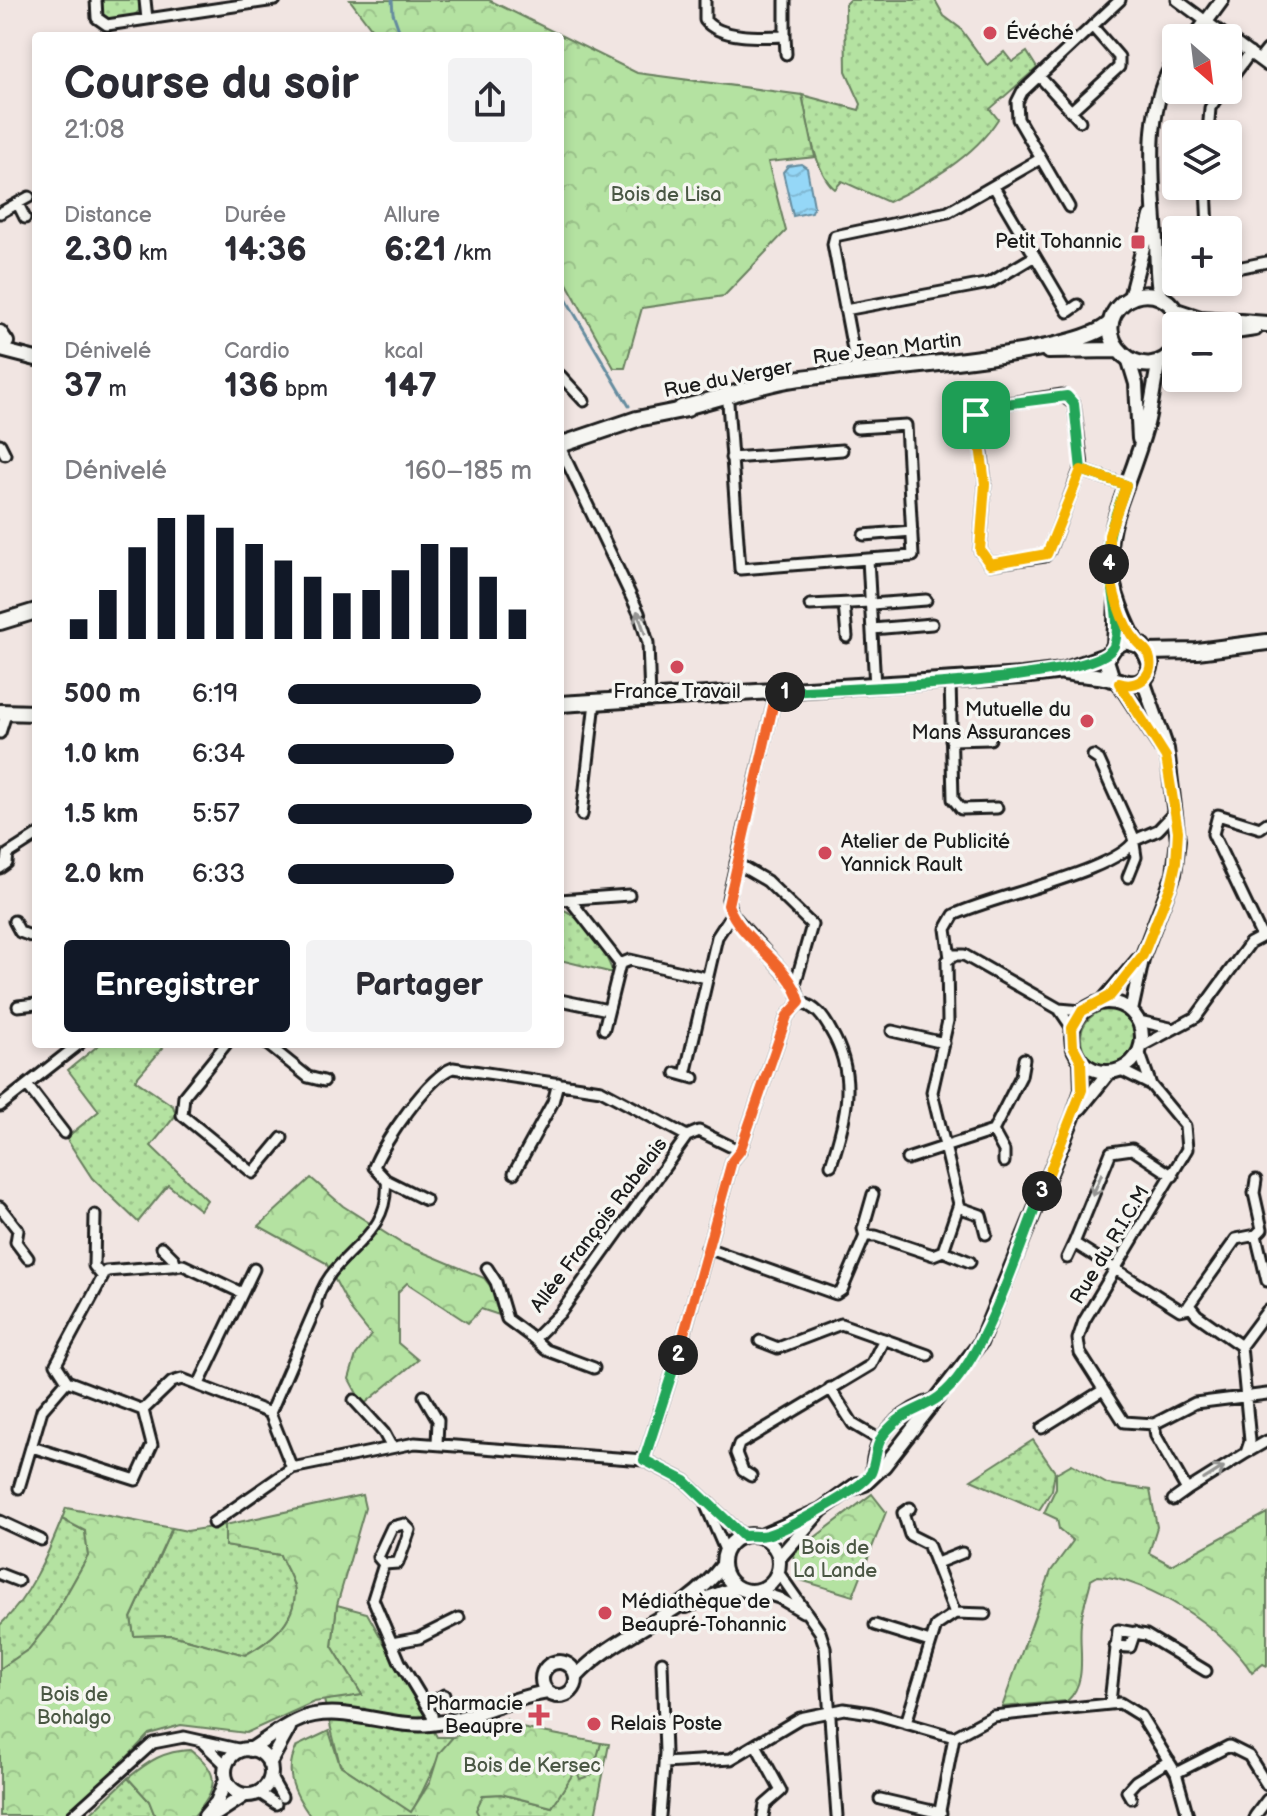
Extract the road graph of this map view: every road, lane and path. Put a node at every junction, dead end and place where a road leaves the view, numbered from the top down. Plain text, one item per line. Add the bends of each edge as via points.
1 (96, 0) edge
2 (145, 0) edge
3 (275, 0) edge
4 (705, 0) edge
5 (785, 0) edge
6 (1120, 0) edge
7 (1177, 0) edge
8 (1222, 0) edge
9 (147, 19) junction
10 (1206, 22) junction
11 (1092, 26) junction
12 (785, 36) junction
13 (1267, 50) edge
14 (1250, 53) junction
15 (786, 54) dead end
16 (1263, 63) edge
17 (1242, 64) edge
18 (1039, 76) junction
19 (1162, 85) edge
20 (1071, 111) junction
21 (1080, 121) dead end
22 (1040, 159) junction
23 (994, 187) junction
24 (29, 197) dead end
25 (18, 204) junction
26 (1069, 207) dead end
27 (0, 213) edge
28 (1152, 213) junction
29 (25, 218) dead end
30 (1035, 256) junction
31 (1267, 262) edge
32 (1242, 268) edge
33 (1160, 297) junction
34 (1130, 298) junction
35 (1078, 305) dead end
36 (845, 310) junction
37 (1176, 311) joint
38 (1111, 322) junction
39 (1267, 325) edge
40 (1242, 329) edge
41 (2, 344) edge
42 (1117, 350) junction
43 (1004, 354) junction
44 (32, 358) edge
45 (1162, 360) edge
46 (1129, 361) junction
47 (1159, 362) junction
48 (907, 368) junction
49 (857, 371) junction
50 (564, 379) edge
51 (584, 401) dead end
52 (728, 403) junction
53 (681, 408) junction
54 (857, 428) dead end
55 (1139, 442) junction
56 (0, 444) edge
57 (564, 445) edge
58 (842, 450) dead end
59 (5, 454) dead end
60 (564, 454) edge
61 (731, 458) junction
62 (1081, 470) junction
63 (1126, 485) junction
64 (912, 531) junction
65 (864, 535) dead end
66 (868, 559) junction
67 (1116, 597) junction
68 (926, 600) dead end
69 (871, 603) junction
70 (844, 604) junction
71 (810, 605) dead end
72 (32, 612) edge
73 (0, 622) edge
74 (932, 624) dead end
75 (872, 629) junction
76 (847, 637) dead end
77 (1267, 642) edge
78 (1142, 647) junction
79 (1111, 651) junction
80 (1197, 651) junction
81 (1063, 671) junction
82 (1146, 675) junction
83 (950, 681) junction
84 (1116, 681) junction
85 (875, 687) junction
86 (776, 693) junction
87 (650, 699) junction
88 (595, 702) junction
89 (564, 704) edge
90 (4, 712) edge
91 (32, 713) edge
92 (0, 733) edge
93 (990, 739) dead end
94 (951, 740) junction
95 (1093, 756) dead end
96 (1166, 757) junction
97 (997, 808) dead end
98 (1175, 812) junction
99 (1207, 812) dead end
100 (582, 815) dead end
101 (1218, 815) junction
102 (1267, 823) edge
103 (1158, 830) junction
104 (32, 839) edge
105 (1178, 840) junction
106 (1134, 842) junction
107 (736, 863) junction
108 (0, 868) edge
109 (1128, 877) dead end
110 (629, 895) dead end
111 (565, 900) edge
112 (732, 914) junction
113 (14, 921) dead end
114 (32, 936) edge
115 (1264, 936) edge
116 (1143, 955) junction
117 (950, 958) junction
118 (620, 964) junction
119 (707, 978) junction
120 (795, 985) junction
121 (564, 1001) edge
122 (1103, 1001) junction
123 (800, 1002) junction
124 (32, 1004) edge
125 (18, 1006) dead end
126 (1059, 1009) junction
127 (608, 1010) junction
128 (1082, 1011) junction
129 (1135, 1016) junction
130 (1072, 1028) junction
131 (1170, 1028) junction
132 (604, 1029) dead end
133 (892, 1031) dead end
134 (944, 1043) junction
135 (74, 1048) edge
136 (223, 1048) edge
137 (272, 1048) edge
138 (1140, 1049) junction
139 (1024, 1059) dead end
140 (1081, 1061) junction
141 (1114, 1070) junction
142 (685, 1075) dead end
143 (324, 1081) dead end
144 (558, 1083) junction
145 (27, 1085) junction
146 (1151, 1085) junction
147 (0, 1106) edge
148 (1073, 1117) junction
149 (993, 1131) junction
150 (64, 1133) dead end
151 (687, 1136) junction
152 (282, 1138) dead end
153 (945, 1146) junction
154 (740, 1151) junction
155 (907, 1159) dead end
156 (1004, 1162) dead end
157 (831, 1165) dead end
158 (514, 1173) dead end
159 (1173, 1176) junction
160 (386, 1180) junction
161 (1256, 1180) dead end
162 (873, 1194) dead end
163 (426, 1200) dead end
164 (0, 1207) edge
165 (958, 1207) junction
166 (95, 1215) dead end
167 (986, 1234) dead end
168 (1256, 1235) junction
169 (865, 1236) junction
170 (1074, 1243) junction
171 (162, 1247) dead end
172 (707, 1248) junction
173 (943, 1251) junction
174 (28, 1258) dead end
175 (1067, 1258) dead end
176 (970, 1262) dead end
177 (176, 1266) junction
178 (487, 1268) dead end
179 (254, 1269) dead end
180 (1115, 1269) junction
181 (102, 1276) junction
182 (1267, 1281) edge
183 (242, 1293) junction
184 (316, 1307) joint
185 (1190, 1308) junction
186 (1267, 1311) edge
187 (534, 1339) junction
188 (884, 1339) junction
189 (760, 1341) dead end
190 (1241, 1346) junction
191 (928, 1355) dead end
192 (594, 1368) dead end
193 (67, 1381) junction
194 (199, 1384) junction
195 (830, 1388) junction
196 (1103, 1390) junction
197 (1267, 1394) edge
198 (424, 1396) dead end
199 (1245, 1396) junction
200 (938, 1398) junction
201 (354, 1400) dead end
202 (143, 1410) junction
203 (270, 1413) junction
204 (1154, 1424) junction
205 (1042, 1428) dead end
206 (880, 1440) junction
207 (1267, 1441) edge
208 (437, 1444) junction
209 (391, 1446) junction
210 (32, 1447) junction
211 (1246, 1453) junction
212 (887, 1459) junction
213 (644, 1460) junction
214 (292, 1468) junction
215 (872, 1471) junction
216 (751, 1476) dead end
217 (19, 1488) dead end
218 (853, 1488) junction
219 (1187, 1490) junction
220 (1173, 1500) dead end
221 (704, 1501) junction
222 (910, 1508) dead end
223 (821, 1510) junction
224 (0, 1521) edge
225 (213, 1523) dead end
226 (743, 1536) junction
227 (761, 1536) junction
228 (41, 1540) dead end
229 (725, 1550) junction
230 (962, 1553) dead end
231 (779, 1558) junction
232 (937, 1563) junction
233 (384, 1564) junction
234 (722, 1566) junction
235 (778, 1572) junction
236 (0, 1574) edge
237 (18, 1581) dead end
238 (736, 1588) junction
239 (757, 1591) junction
240 (679, 1608) junction
241 (806, 1613) junction
242 (955, 1613) junction
243 (985, 1614) dead end
244 (459, 1618) dead end
245 (875, 1625) dead end
246 (1135, 1632) junction
247 (930, 1642) junction
248 (392, 1643) junction
249 (1115, 1646) junction
250 (662, 1662) dead end
251 (589, 1663) junction
252 (569, 1665) junction
253 (1206, 1671) dead end
254 (576, 1677) junction
255 (545, 1686) junction
256 (444, 1695) dead end
257 (1110, 1702) junction
258 (427, 1706) junction
259 (831, 1712) junction
260 (906, 1723) junction
261 (433, 1724) junction
262 (290, 1727) junction
263 (954, 1737) junction
264 (203, 1743) junction
265 (756, 1745) junction
266 (246, 1750) junction
267 (1169, 1761) junction
268 (664, 1763) junction
269 (226, 1765) junction
270 (270, 1770) junction
271 (1176, 1773) junction
272 (226, 1779) junction
273 (1267, 1785) edge
274 (1127, 1792) dead end
275 (251, 1794) junction
276 (880, 1799) dead end
277 (1267, 1800) edge
278 (940, 1815) edge
279 (72, 1816) edge
280 (205, 1816) edge
281 (213, 1816) edge
282 (660, 1816) edge
283 (763, 1816) edge
284 (837, 1816) edge
285 (1188, 1816) edge
286 (1255, 1816) edge

1 - 9 street via 97,18 107,25
2 - 9 street
3 - 9 street
4 - 12 street via 705,20 713,28
5 - 12 street
6 - 11 street
7 - 10 street
8 - 10 street
10 - 14 street
11 - 18 street
11 - 20 street via 1121,63
12 - 15 street
13 - 16 street
14 - 16 street
14 - 17 street
18 - 20 street
18 - 22 street via 1022,92 1016,107
19 - 28 street
20 - 21 street
22 - 23 street
22 - 26 street
23 - 30 street
23 - 36 street via 948,212 835,236
24 - 25 street
25 - 27 street
25 - 29 street
28 - 33 street
28 - 34 street
30 - 35 street via 1068,312
30 - 36 street via 990,283
31 - 32 street
33 - 34 main road
33 - 37 main road
34 - 38 main road
36 - 49 street
37 - 39 main road via 1200,319
38 - 42 main road
38 - 43 main road, Rue Jean Martin via 1093,333
39 - 40 main road
41 - 44 street
42 - 43 main road, Rue Jean Martin
42 - 46 main road
43 - 48 main road, Rue Jean Martin
45 - 47 main road
46 - 47 main road
46 - 55 street via 1136,384
47 - 55 street
48 - 49 main road, Rue Jean Martin
48 - 52 main road, Rue du Verger via 774,389
49 - 53 main road, Rue Jean Martin via 788,380
50 - 51 street
52 - 53 main road, Rue du Verger
52 - 61 street
53 - 57 main road, Rue du Verger
54 - 64 street via 906,425
55 - 63 street
56 - 59 street
58 - 61 street
87 -> 60 street via 648,643 639,613
61 - 66 street via 740,569
62 - 62 street via 1047,554 990,564 985,560 980,550 985,484 977,408 1062,395 1073,400
62 - 63 street
63 - 67 street via 1108,546
64 - 65 street
64 - 66 street via 913,556
66 - 69 street
67 - 78 street
67 - 79 street
68 - 69 street
69 - 70 street
69 - 75 street
70 - 71 street
70 - 76 street
72 - 73 main road
74 - 75 street
75 - 85 street
77 - 80 main road
78 - 79 main road via 1125,641
78 - 80 main road
78 - 82 main road
79 - 81 main road
79 - 84 main road via 1106,665
80 - 82 main road
81 - 83 main road
81 - 84 main road
82 - 84 main road via 1131,685
82 - 96 street
83 - 85 main road
83 - 94 street
84 - 96 street
85 - 86 main road
86 - 87 main road
86 - 107 street
87 - 88 main road
88 - 89 main road
88 - 100 street
90 - 91 main road
90 - 92 street
93 - 94 street
94 - 97 street via 956,804 961,809
95 - 106 street
96 - 98 street
98 - 103 street
98 - 105 street
99 - 101 street
101 - 102 street via 1260,828
101 - 115 street via 1215,840
103 - 105 street
103 - 106 street
104 - 108 street via 8,854
105 - 116 street via 1171,885
106 - 109 street via 1136,857
106 - 117 street via 1015,896 954,915 946,929
107 - 112 street via 728,899
107 - 120 street via 767,881 812,925
110 - 111 street
111 - 118 street
112 - 119 street via 717,937
112 - 120 street
113 - 114 street via 20,932
115 - 131 street via 1250,943 1196,1017
116 - 122 street
116 - 129 street
117 - 126 street via 964,955
117 - 134 street
118 - 119 street via 630,960
118 - 127 street
119 - 142 street
120 - 123 street
121 - 127 street
122 - 128 street
122 - 129 street
123 - 154 street via 787,1016
123 - 157 street via 822,1016 845,1064 847,1110
124 - 125 street
126 - 128 street
126 - 130 street
127 - 132 street
128 - 130 street
129 - 131 street
129 - 138 street
130 - 140 street
131 - 138 street
133 - 134 street
134 - 153 street via 932,1092
135 - 145 street
136 - 152 street via 184,1096 182,1115 253,1173
137 - 143 street via 308,1077
138 - 141 street
138 - 146 street, Rue du R.I.C.M
139 - 149 street
140 - 141 street via 1094,1069
140 - 148 street via 1082,1090
141 - 146 street, Rue du R.I.C.M
141 - 148 street
144 - 151 street via 601,1090
144 - 158 street
144 - 160 street via 449,1069 410,1109 376,1162 375,1172
145 - 147 street
145 - 150 street
146 - 159 street, Rue du R.I.C.M via 1187,1130 1185,1155
148 - 200 street via 986,1332
149 - 153 street
149 - 156 street
151 - 154 street via 699,1131
151 - 187 street, Allée François Rabelais via 561,1312
153 - 155 street
153 - 165 street
154 - 172 street via 732,1161
159 -> 170 street via 1132,1149 1111,1152
159 - 180 street, Rue du R.I.C.M
160 - 163 street
160 - 184 street via 388,1203 379,1221 325,1281
161 - 168 street via 1262,1229
162 - 169 street
164 - 174 street via 18,1230 16,1242
165 - 167 street via 981,1215
165 - 173 street
166 - 181 street via 94,1266
168 - 182 street
168 - 185 street via 1232,1241
169 - 172 street via 836,1294
169 - 173 street via 933,1255
170 - 175 street
170 - 180 street
171 - 177 street
172 - 213 street
173 - 176 street
177 - 181 street via 106,1271
177 - 183 street
178 - 187 street, Allée François Rabelais via 507,1319
179 - 183 street
180 - 185 street via 1180,1310
180 - 196 street, Rue du R.I.C.M via 1078,1339 1080,1353
181 - 193 street via 56,1364
183 - 194 street
184 - 203 street
185 - 190 street
186 - 190 street
187 - 192 street via 546,1350
188 - 189 street via 839,1324 778,1348
188 - 191 street
188 - 195 street via 874,1363
190 - 199 street
193 - 202 street
193 - 210 street via 45,1405
194 - 202 street via 172,1382
194 - 203 street
195 - 206 street via 853,1424
195 - 216 street via 739,1444 736,1453
196 - 204 street, Rue du R.I.C.M via 1124,1422
196 - 205 street
197 - 199 street
198 - 208 street via 438,1420
199 - 204 street via 1195,1403
199 - 211 street via 1250,1441
200 - 206 street via 899,1418
200 - 212 street
201 - 209 street
202 - 210 street via 152,1445 136,1480
203 - 214 street
204 - 219 street
206 - 215 street
207 - 211 street
208 - 209 street
208 - 213 street
209 - 214 street
210 - 217 street
219 -> 211 street
212 - 215 street
212 - 218 street via 871,1479
213 - 221 street via 671,1471
214 - 225 street
215 - 218 street
218 - 223 street
219 - 220 street
221 - 226 street
221 - 229 street
222 - 232 street via 903,1513 910,1535 927,1542
223 - 227 street
223 - 231 street
224 - 228 street
226 - 227 street
226 - 229 street
227 - 231 street
229 - 234 street
230 - 232 street
231 - 235 street
232 - 242 street
233 - 233 street via 398,1563 402,1557 410,1530 404,1524 392,1527 382,1542 378,1557
233 - 248 street via 373,1599
234 - 238 street
234 - 240 street
235 - 239 street via 770,1585
235 - 241 street
236 - 237 street
238 - 239 street
238 - 240 street
239 - 241 street
240 - 251 street
241 - 259 street via 825,1647
242 - 243 street
242 - 247 street via 936,1626
244 - 248 street via 419,1638
245 - 247 street
246 - 249 street via 1130,1647
246 - 249 street via 1118,1630
246 - 253 street
247 - 260 street
248 - 258 street
249 - 257 street
250 - 268 street
251 - 252 street
251 - 254 street
252 - 254 street
252 - 255 street via 553,1663 545,1670
254 - 255 street via 566,1695
255 - 261 street
256 - 258 street
257 - 263 street via 1044,1714 993,1716
257 - 267 street via 1137,1712
258 - 261 street
259 - 260 street via 857,1710
259 - 265 street via 800,1718
259 - 284 street
260 - 263 street
261 - 262 street via 322,1714
262 - 266 street
262 - 270 street
263 - 278 street
264 - 266 street
264 - 269 street
264 - 279 street via 173,1737 153,1743
265 - 268 street via 727,1760
265 - 283 street via 781,1791 765,1805
266 - 269 street
266 - 270 street via 261,1754
267 - 271 street
267 - 274 street
268 - 282 street
269 - 272 street
270 - 275 street
270 - 275 street via 279,1800
271 - 273 street via 1229,1746 1249,1756
271 - 285 street
272 - 275 street via 233,1790
272 - 280 street
275 - 281 street
276 - 278 street
277 - 286 street

